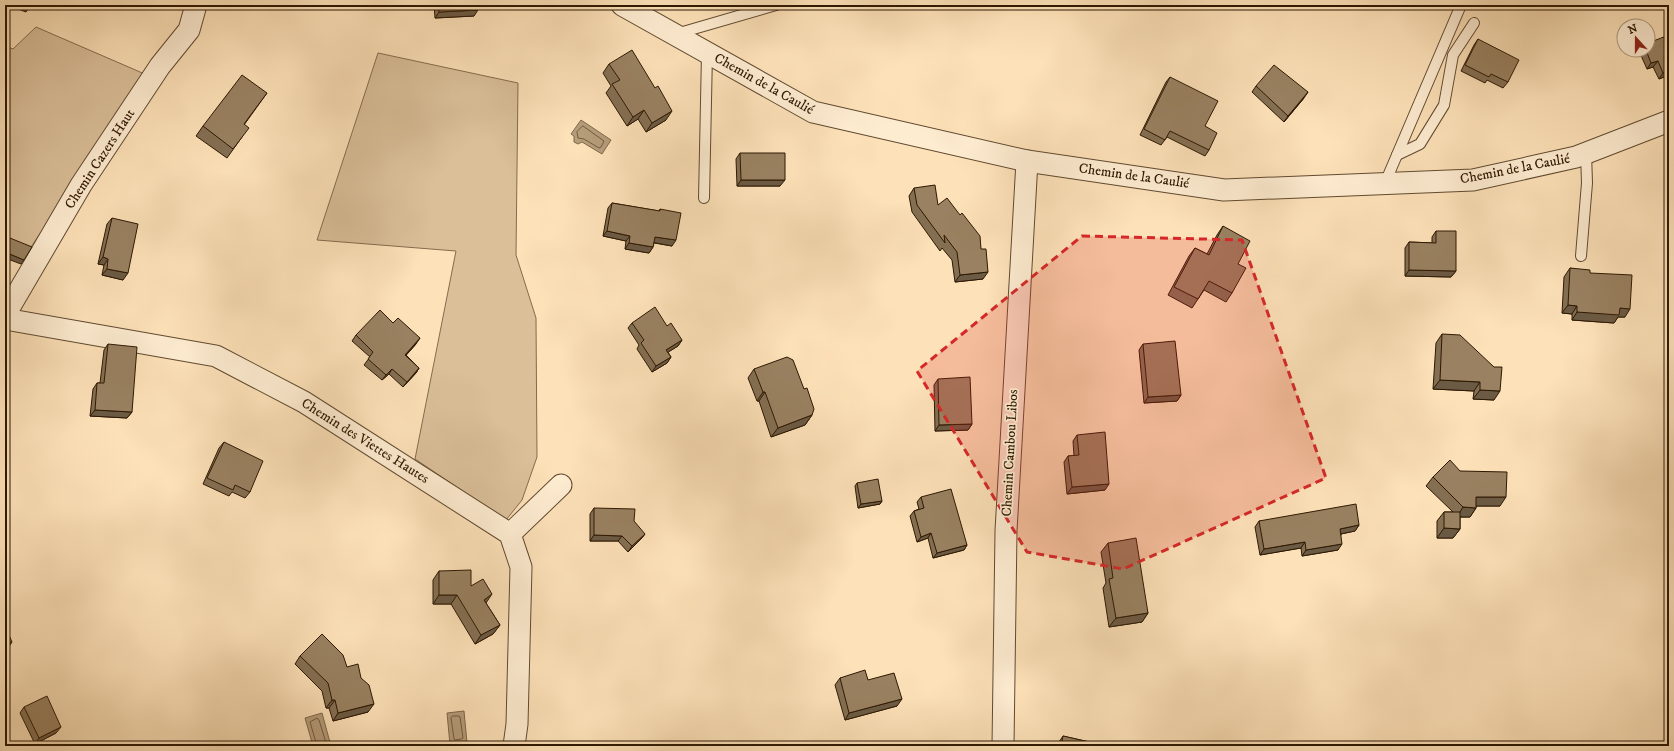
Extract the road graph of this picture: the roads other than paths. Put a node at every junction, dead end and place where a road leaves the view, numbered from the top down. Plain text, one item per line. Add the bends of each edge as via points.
1 (196, 5) edge
2 (622, 5) edge
3 (776, 5) edge
4 (1461, 5) edge
5 (1474, 23) dead end
6 (674, 34) junction
7 (707, 53) junction
8 (1669, 121) edge
9 (1586, 153) junction
10 (1397, 155) junction
11 (1027, 161) junction
12 (1385, 183) junction
13 (704, 198) dead end
14 (1581, 256) dead end
15 (5, 314) edge
16 (5, 319) edge
17 (561, 485) dead end
18 (510, 534) junction
19 (514, 746) edge
20 (1003, 746) edge

1 - 15 street, Chemin Cazers Haut via 189,30 160,66 81,185
2 - 6 street, Chemin de la Caulié
3 - 6 lane
4 - 10 lane
5 - 10 lane via 1453,55 1444,105 1420,144
6 - 7 street, Chemin de la Caulié
7 - 11 street, Chemin de la Caulié via 813,112
7 - 13 lane
8 - 9 street, Chemin de la Caulié
9 - 12 street, Chemin de la Caulié via 1473,180
9 - 14 lane via 1587,183
10 - 12 lane
11 - 12 street, Chemin de la Caulié via 1224,190
11 - 20 street, Chemin Cambou Libos via 1006,531
16 - 18 street, Chemin des Viettes Hautes via 216,356 304,402
17 - 18 street
18 - 19 street via 521,567 517,724

